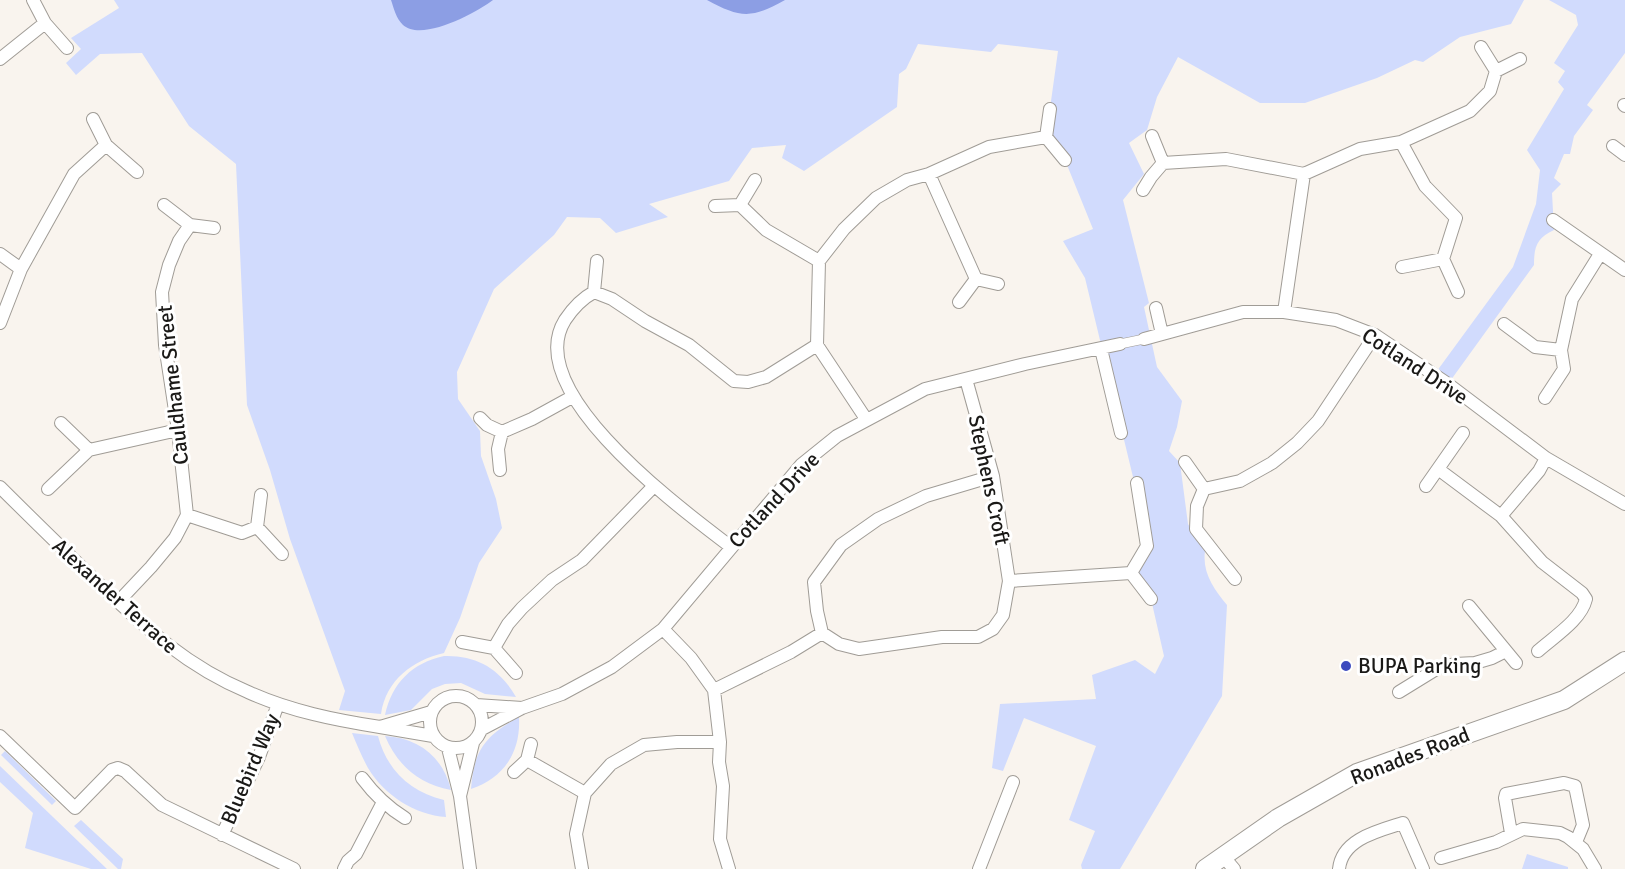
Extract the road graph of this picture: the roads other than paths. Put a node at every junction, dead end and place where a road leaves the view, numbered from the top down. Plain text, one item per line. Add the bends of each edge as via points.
1 (33, 0) edge
2 (45, 23) junction
3 (1481, 47) dead end
4 (67, 48) dead end
5 (0, 59) edge
6 (1520, 59) dead end
7 (1496, 70) junction
8 (1050, 109) dead end
9 (93, 119) dead end
10 (1152, 135) dead end
11 (1046, 137) junction
12 (1401, 142) junction
13 (106, 145) junction
14 (1613, 146) dead end
15 (1625, 155) edge
16 (1065, 160) dead end
17 (1163, 163) junction
18 (137, 172) dead end
19 (929, 174) junction
20 (1304, 174) junction
21 (755, 180) dead end
22 (1143, 190) dead end
23 (164, 205) dead end
24 (740, 205) junction
25 (715, 206) dead end
26 (1553, 220) dead end
27 (190, 225) junction
28 (214, 228) dead end
29 (0, 254) edge
30 (1600, 254) junction
31 (1443, 259) junction
32 (597, 261) dead end
33 (819, 261) junction
34 (1402, 267) dead end
35 (21, 269) junction
36 (1625, 270) edge
37 (976, 279) junction
38 (998, 284) dead end
39 (594, 292) junction
40 (1458, 292) dead end
41 (959, 302) dead end
42 (1156, 308) dead end
43 (1284, 312) junction
44 (0, 323) edge
45 (1504, 324) dead end
46 (1162, 334) junction
47 (1375, 335) junction
48 (1144, 339) joint
49 (1120, 344) joint
50 (817, 345) junction
51 (1101, 349) junction
52 (1561, 350) junction
53 (966, 379) junction
54 (572, 397) junction
55 (1545, 398) dead end
56 (480, 418) dead end
57 (866, 419) junction
58 (61, 423) dead end
59 (178, 430) junction
60 (502, 432) junction
61 (1121, 433) dead end
62 (1463, 433) dead end
63 (89, 450) junction
64 (1546, 458) junction
65 (1185, 462) dead end
66 (1438, 469) junction
67 (500, 470) dead end
68 (993, 476) junction
69 (1137, 483) dead end
70 (1426, 486) dead end
71 (653, 487) junction
72 (0, 488) edge
73 (48, 489) dead end
74 (1204, 489) junction
75 (261, 495) dead end
76 (1625, 504) edge
77 (186, 515) junction
78 (1501, 516) junction
79 (256, 527) junction
80 (731, 547) junction
81 (282, 554) dead end
82 (1131, 573) junction
83 (1235, 579) dead end
84 (1009, 581) junction
85 (1151, 598) dead end
86 (118, 602) junction
87 (1469, 606) dead end
88 (663, 629) junction
89 (822, 633) junction
90 (462, 642) dead end
91 (494, 648) junction
92 (1506, 651) junction
93 (1538, 651) dead end
94 (1625, 661) edge
95 (1516, 663) dead end
96 (516, 673) dead end
97 (714, 690) junction
98 (1399, 692) dead end
99 (278, 704) junction
100 (476, 705) junction
101 (522, 708) junction
102 (431, 712) junction
103 (380, 727) junction
104 (482, 729) junction
105 (0, 736) edge
106 (433, 736) junction
107 (720, 742) junction
108 (472, 743) junction
109 (531, 744) dead end
110 (448, 748) junction
111 (527, 760) junction
112 (514, 772) dead end
113 (362, 778) dead end
114 (1013, 782) dead end
115 (585, 793) junction
116 (460, 796) junction
117 (383, 802) junction
118 (405, 818) dead end
119 (1511, 833) junction
120 (222, 835) junction
121 (1576, 842) junction
122 (1441, 858) dead end
123 (1228, 862) edge
124 (294, 869) edge
125 (344, 869) edge
126 (470, 869) edge
127 (582, 869) edge
128 (729, 869) edge
129 (979, 869) edge
130 (1205, 869) edge
131 (1339, 869) edge
132 (1423, 869) edge
133 (1595, 869) edge

1 - 2 street
2 - 4 street
2 - 5 street
3 - 7 street
6 - 7 street
7 - 12 street via 1490,91 1470,111
8 - 11 street
9 - 13 street
10 - 17 street
11 - 16 street
11 - 19 street via 989,147
12 - 20 street via 1360,149
12 - 31 street via 1425,186 1456,218
13 - 18 street
13 - 35 street via 74,174
14 - 15 street
17 - 20 street via 1226,159
17 - 22 street
19 - 33 street via 907,180 876,198
19 - 37 street
20 - 43 street
21 - 24 street
23 - 27 street
24 - 25 street
24 - 33 street via 766,230
26 - 30 street
27 - 28 street
27 - 59 street, Cauldhame Street via 175,249 162,292 165,345
29 - 35 street
30 - 36 street
30 - 52 street via 1572,299
31 - 34 street
31 - 40 street
32 - 39 street
33 - 50 street
35 - 44 street
37 - 38 street
37 - 41 street
39 - 50 street via 689,345 734,381 766,377
39 - 54 street via 583,298 561,327 557,348
42 - 46 street
43 - 46 street, Cotland Drive via 1244,312
43 - 47 street, Cotland Drive via 1336,320
45 - 52 street via 1534,347
46 - 48 street, Cotland Drive
47 - 64 street, Cotland Drive
47 - 74 street via 1318,421 1297,443 1240,481
48 - 49 street, Cotland Drive
49 - 51 street, Cotland Drive
50 - 57 street
51 - 53 street, Cotland Drive
51 - 61 street
52 - 55 street via 1564,369
53 - 57 street, Cotland Drive via 925,389
53 - 68 street, Stephens Croft
54 - 60 street
54 - 71 street
56 - 60 street
57 - 80 street, Cotland Drive via 801,465
58 - 63 street
59 - 63 street
59 - 77 street, Cauldhame Street
60 - 67 street via 498,449
62 - 66 street
63 - 73 street
64 - 76 street, Cotland Drive
64 - 78 street
65 - 74 street
66 - 70 street
66 - 78 street
68 - 84 street, Stephens Croft
68 - 89 street via 926,496 878,519 841,545 814,582
69 - 82 street via 1147,546
71 - 80 street
71 - 91 street via 582,560 552,580 522,608
72 - 86 street, Alexander Terrace
74 - 83 street via 1197,506 1196,529
75 - 79 street
77 - 79 street via 242,533
77 - 86 street via 175,538
78 - 93 street via 1542,562 1586,599 1577,617
79 - 81 street
80 - 88 street, Cotland Drive
82 - 84 street
82 - 85 street
84 - 89 street, Stephens Croft via 1003,615 993,629 978,637 942,637 859,649 839,644
86 - 99 street, Alexander Terrace via 196,665
87 - 92 street
88 - 97 street
88 - 101 street, Cotland Drive via 612,667 562,694
89 - 97 street
90 - 91 street
91 - 96 street
92 - 95 street
92 - 98 street via 1475,663 1438,668
94 - 123 main road, Ronades Road via 1564,700 1357,773 1278,818
97 - 107 street
99 - 103 street, Alexander Terrace
99 - 120 street, Bluebird Way via 259,757
100 - 101 street, Cotland Drive
100 - 102 street, Cotland Drive via 463,696 448,697 440,700
100 - 104 street
101 - 104 street, Cotland Drive
102 - 103 street, Cotland Drive
102 - 106 street
103 - 106 street
104 - 108 street, Cotland Drive
105 - 120 street via 75,808 118,768 162,805
106 - 110 street
107 - 115 street via 644,745 611,764
107 - 128 street via 720,839
108 - 110 street
108 - 116 street
109 - 111 street
110 - 116 street
111 - 112 street
111 - 115 street
113 - 117 street
114 - 129 street
115 - 127 street via 576,834
116 - 126 street
117 - 118 street
117 - 125 street
119 - 121 street via 1523,829 1546,831
119 - 121 street via 1506,794 1570,783 1575,786 1583,825
119 - 122 street via 1496,842
120 - 124 street
121 - 133 street
123 - 130 main road, Ronades Road
131 - 132 street via 1346,849 1360,839 1402,823

